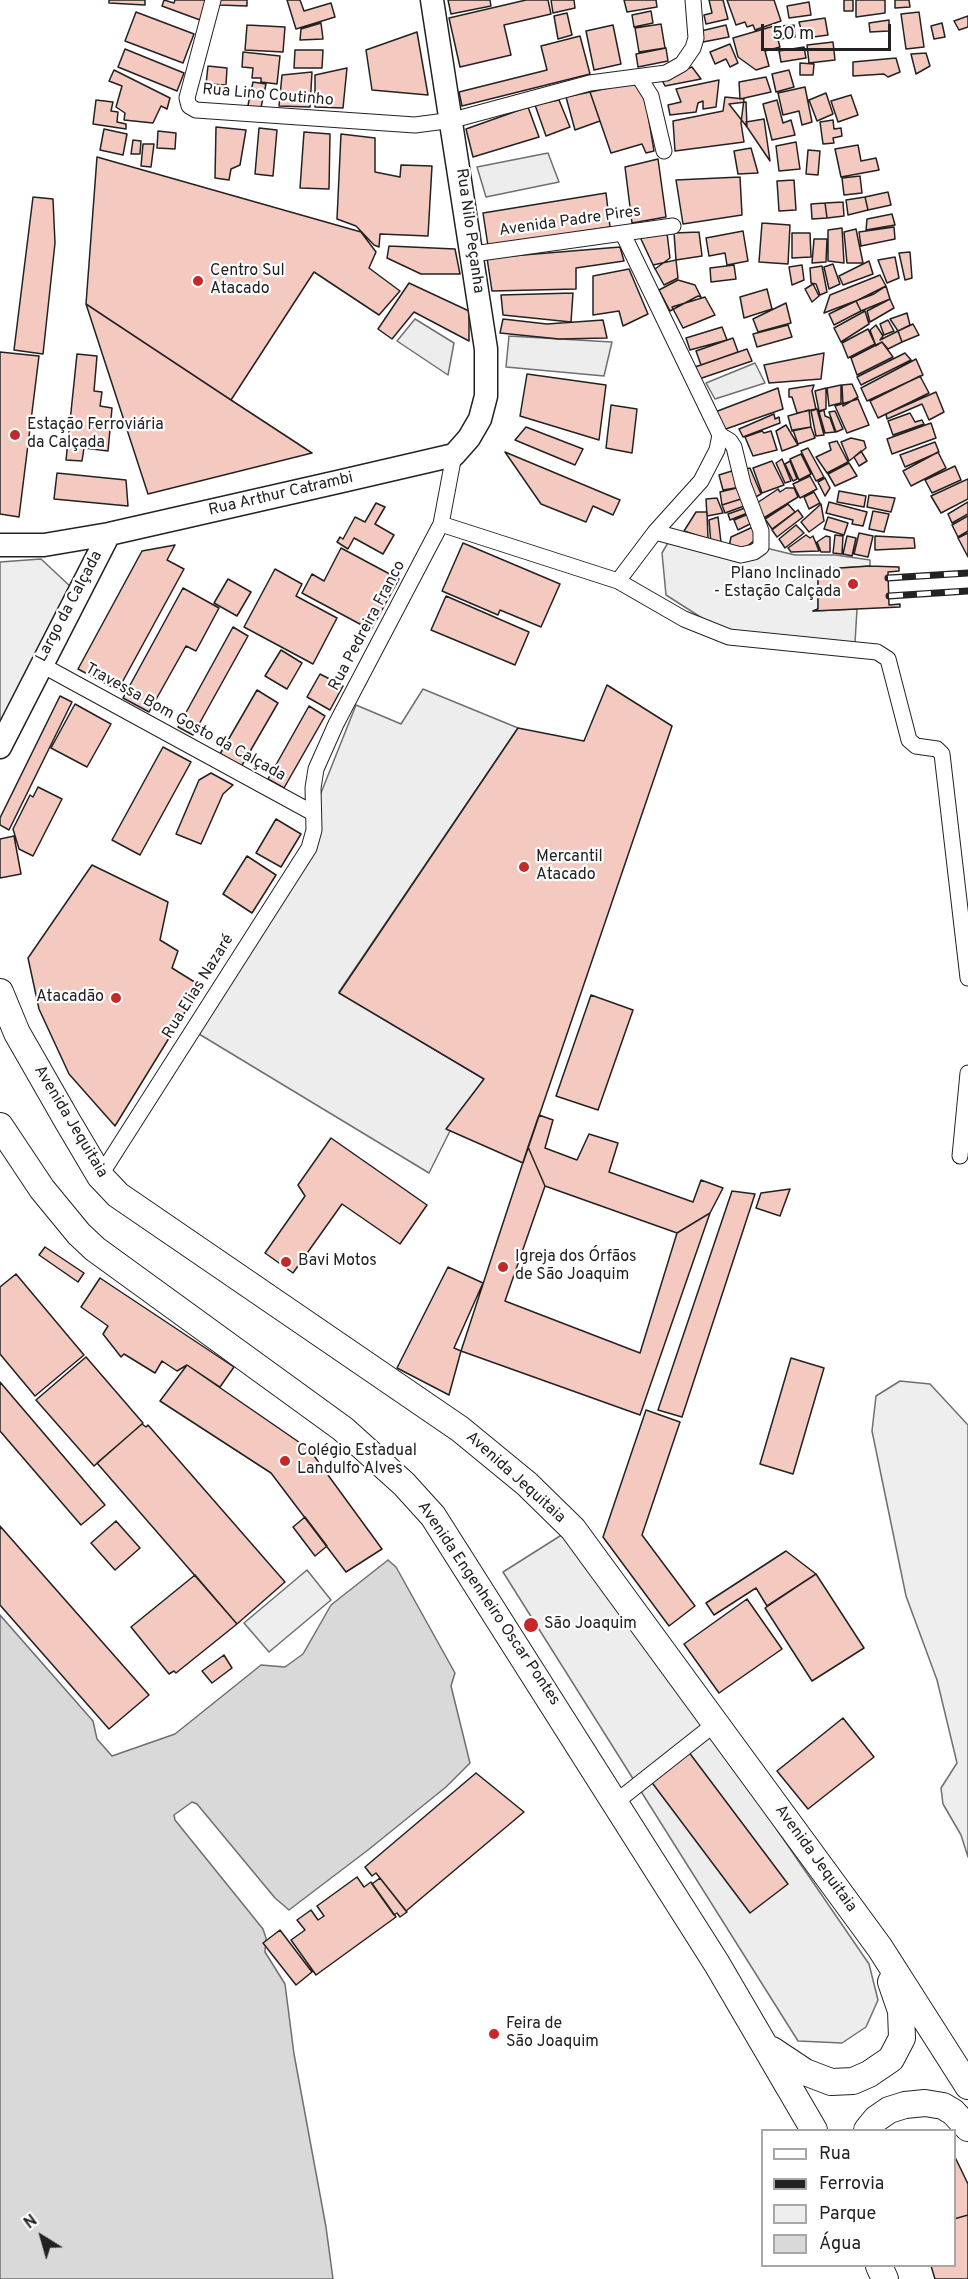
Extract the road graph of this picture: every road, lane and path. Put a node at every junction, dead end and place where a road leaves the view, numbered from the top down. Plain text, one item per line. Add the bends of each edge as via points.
1 (213, 0) edge
2 (432, 0) edge
3 (693, 0) edge
4 (639, 77) junction
5 (453, 120) junction
6 (664, 151) dead end
7 (673, 226) dead end
8 (623, 234) junction
9 (473, 254) junction
10 (720, 435) junction
11 (454, 455) junction
12 (441, 524) junction
13 (655, 532) junction
14 (109, 534) junction
15 (0, 545) edge
16 (618, 580) junction
17 (40, 664) junction
18 (0, 747) edge
19 (313, 813) junction
20 (968, 978) edge
21 (0, 992) edge
22 (968, 1073) edge
23 (0, 1126) edge
24 (960, 1156) dead end
25 (100, 1176) junction
26 (716, 1723) junction
27 (616, 1802) junction
28 (880, 1948) junction
29 (766, 2047) junction
30 (968, 2086) edge
31 (968, 2128) edge
32 (813, 2129) edge
33 (868, 2129) edge

1 - 5 street, Rua Lino Coutinho via 187,98 189,106 196,110 415,125
2 - 5 main road, Rua Nilo Peçanha
3 - 4 street via 696,38 690,53 682,64 666,73
4 - 5 street via 590,83
4 - 6 street via 651,96
5 - 9 main road, Rua Nilo Peçanha
7 - 8 street, Avenida Padre Pires
8 - 9 street, Avenida Padre Pires
8 - 10 street
9 - 11 main road, Rua Nilo Peçanha via 486,349 486,396 480,419
10 - 13 street via 701,481
10 - 13 street via 734,447 761,531 761,547 741,555
11 - 12 street, Rua Pedreira Franco
11 - 14 main road, Rua Arthur Catrambi
12 - 16 street
12 - 19 street, Rua Pedreira Franco via 323,750 312,789
13 - 16 street
14 - 15 main road, Largo da Calçada via 44,545
14 - 17 main road, Largo da Calçada
16 - 20 street via 684,619 729,637 883,655 892,666 911,744 937,749 942,754
17 - 18 main road, Largo da Calçada
17 - 19 street, Travessa Bom Gosto da Calçada
19 - 25 street, Rua Elias Nazaré via 309,848
21 - 25 main road, Avenida Jequitaia via 16,1033
22 - 24 street
23 - 27 main road, Avenida Engenheiro Oscar Pontes via 42,1189 95,1249 343,1429 404,1484 433,1516
25 - 26 main road, Avenida Jequitaia via 142,1213 443,1417 527,1484 578,1536
26 - 27 street
26 - 28 main road, Avenida Jequitaia
27 - 29 main road, Avenida Engenheiro Oscar Pontes
28 - 29 main road via 900,2011 902,2038 891,2059 853,2081 831,2082 805,2072
28 - 30 main road, Avenida Jequitaia
29 - 32 main road, Avenida Engenheiro Oscar Pontes
31 - 33 main road via 943,2106 925,2103 904,2104 889,2110

